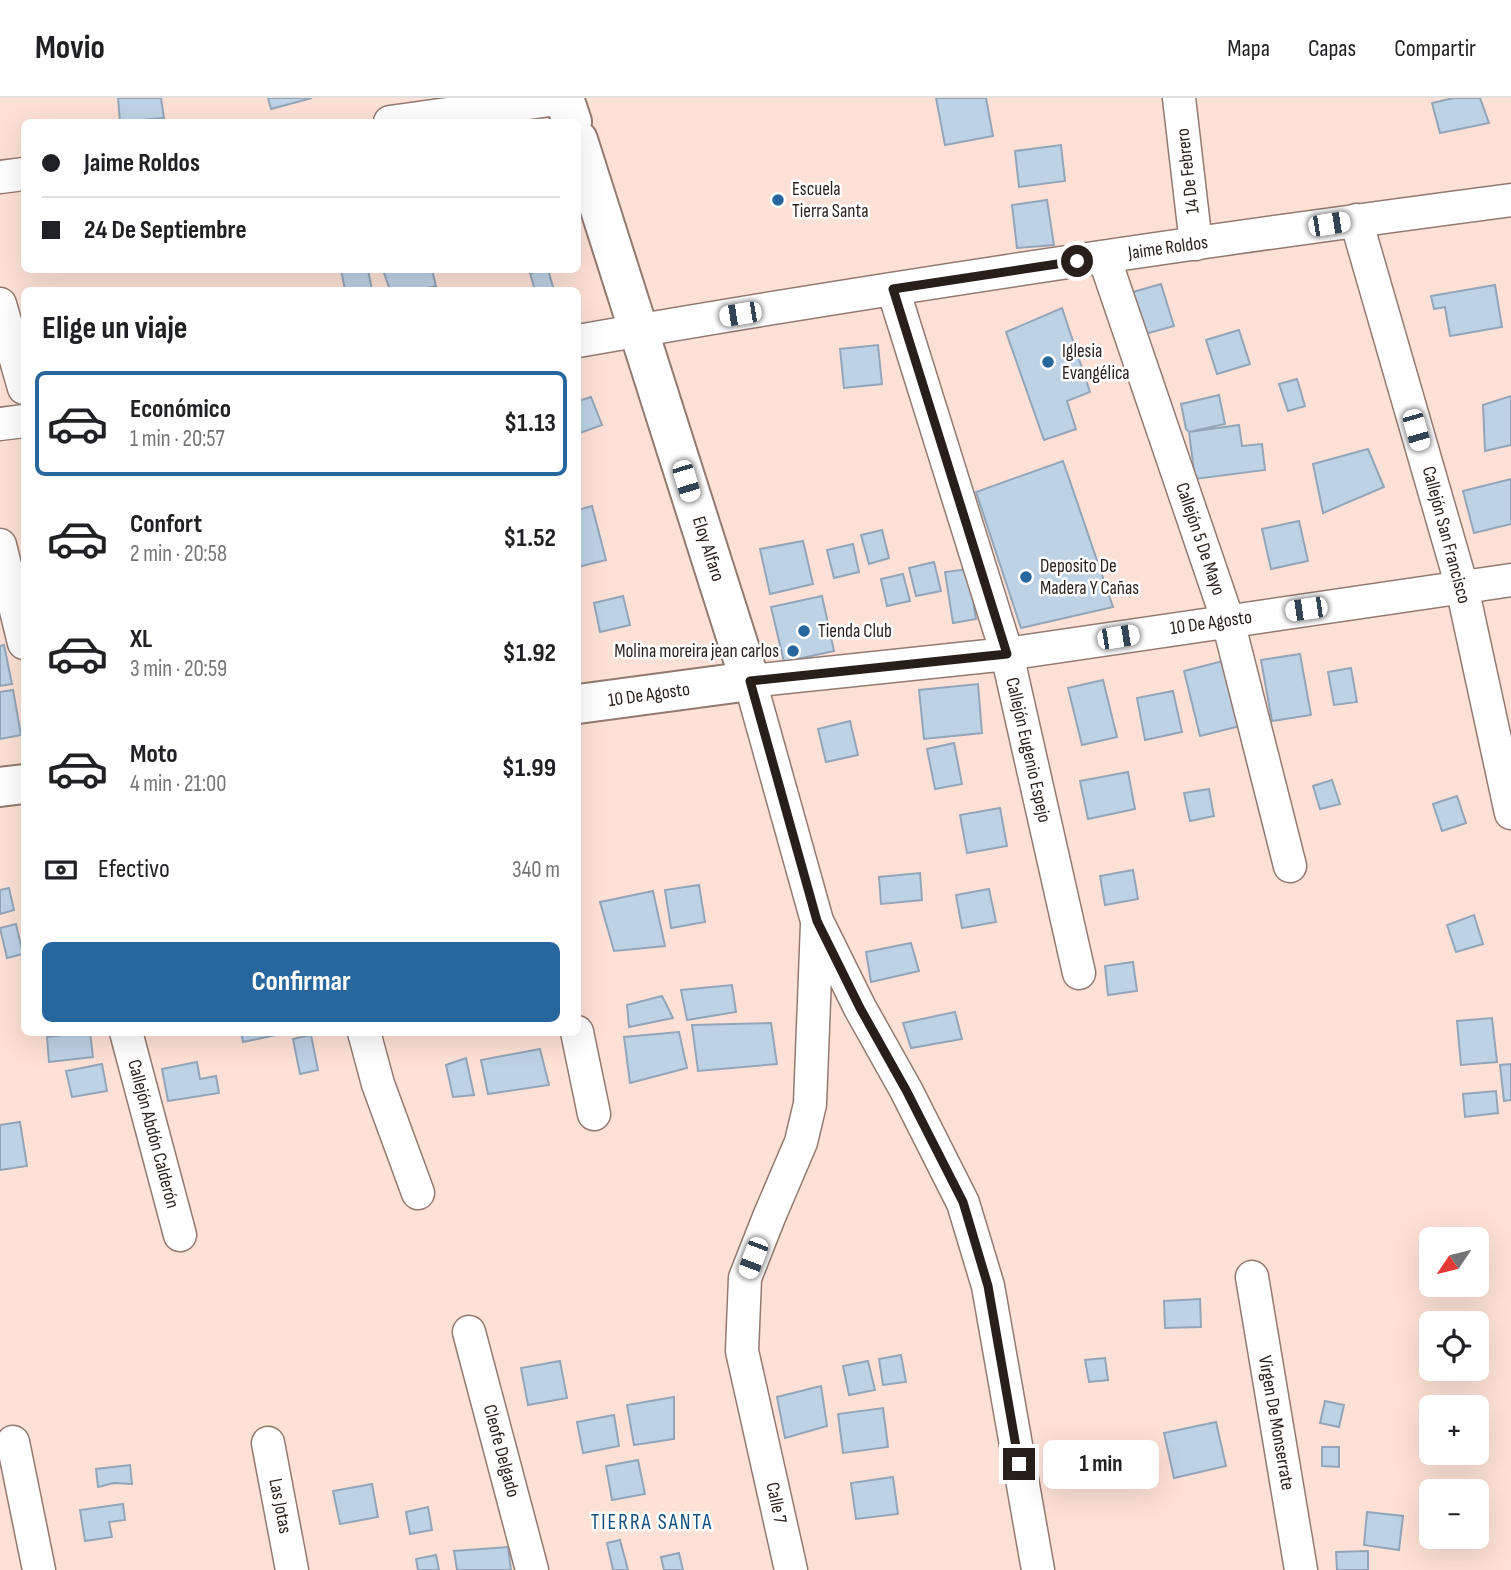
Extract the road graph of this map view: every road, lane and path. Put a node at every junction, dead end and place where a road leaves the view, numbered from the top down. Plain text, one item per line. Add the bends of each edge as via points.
1 (564, 98) edge
2 (1179, 98) edge
3 (412, 119) edge
4 (571, 119) edge
5 (581, 149) edge
6 (21, 174) edge
7 (0, 177) edge
8 (1511, 200) edge
9 (1356, 220) junction
10 (1196, 244) junction
11 (1104, 257) junction
12 (893, 289) junction
13 (0, 304) edge
14 (639, 330) junction
15 (581, 340) edge
16 (21, 378) edge
17 (21, 421) edge
18 (0, 424) edge
19 (0, 545) edge
20 (1511, 580) edge
21 (1462, 587) junction
22 (1228, 621) junction
23 (21, 631) edge
24 (1007, 654) junction
25 (750, 681) junction
26 (581, 704) edge
27 (21, 784) edge
28 (0, 787) edge
29 (1511, 813) edge
30 (1290, 866) dead end
31 (817, 921) junction
32 (1079, 973) dead end
33 (127, 1036) edge
34 (365, 1036) edge
35 (578, 1036) edge
36 (594, 1114) dead end
37 (418, 1193) dead end
38 (180, 1235) dead end
39 (1252, 1277) dead end
40 (469, 1332) dead end
41 (13, 1442) dead end
42 (268, 1443) dead end
43 (39, 1570) edge
44 (292, 1570) edge
45 (532, 1570) edge
46 (791, 1570) edge
47 (1038, 1570) edge
48 (1301, 1570) edge

1 - 3 street
1 - 4 street
2 - 10 street, 14 De Febrero
5 - 14 street, Eloy Alfaro
6 - 7 street
8 - 9 street, Jaime Roldos
9 - 10 street, Jaime Roldos
9 - 21 street, Callejón San Francisco
10 - 11 street, Jaime Roldos
11 - 12 street, Jaime Roldos
11 - 22 street, Callejón 5 De Mayo
12 - 14 street, Jaime Roldos
12 - 24 street, Callejón Eugenio Espejo
13 - 16 street
14 - 15 street, Jaime Roldos
14 - 25 street, Eloy Alfaro
17 - 18 street
19 - 23 street
20 - 21 street, 10 De Agosto
21 - 22 street, 10 De Agosto
21 - 29 street, Callejón San Francisco
22 - 24 street, 10 De Agosto
22 - 30 street, Callejón 5 De Mayo
24 - 25 street, 10 De Agosto
24 - 32 street, Callejón Eugenio Espejo
25 - 26 street, 10 De Agosto
25 - 31 street, Eloy Alfaro
27 - 28 street
31 - 46 street, Calle 7 via 810,1104 801,1142 745,1278 742,1351
31 - 47 street via 963,1202 988,1286
33 - 38 street, Callejón Abdón Calderón
34 - 37 street
35 - 36 street
39 - 48 street, Virgen De Monserrate
40 - 45 street, Cleofe Delgado
41 - 43 street
42 - 44 street, Las Jotas

